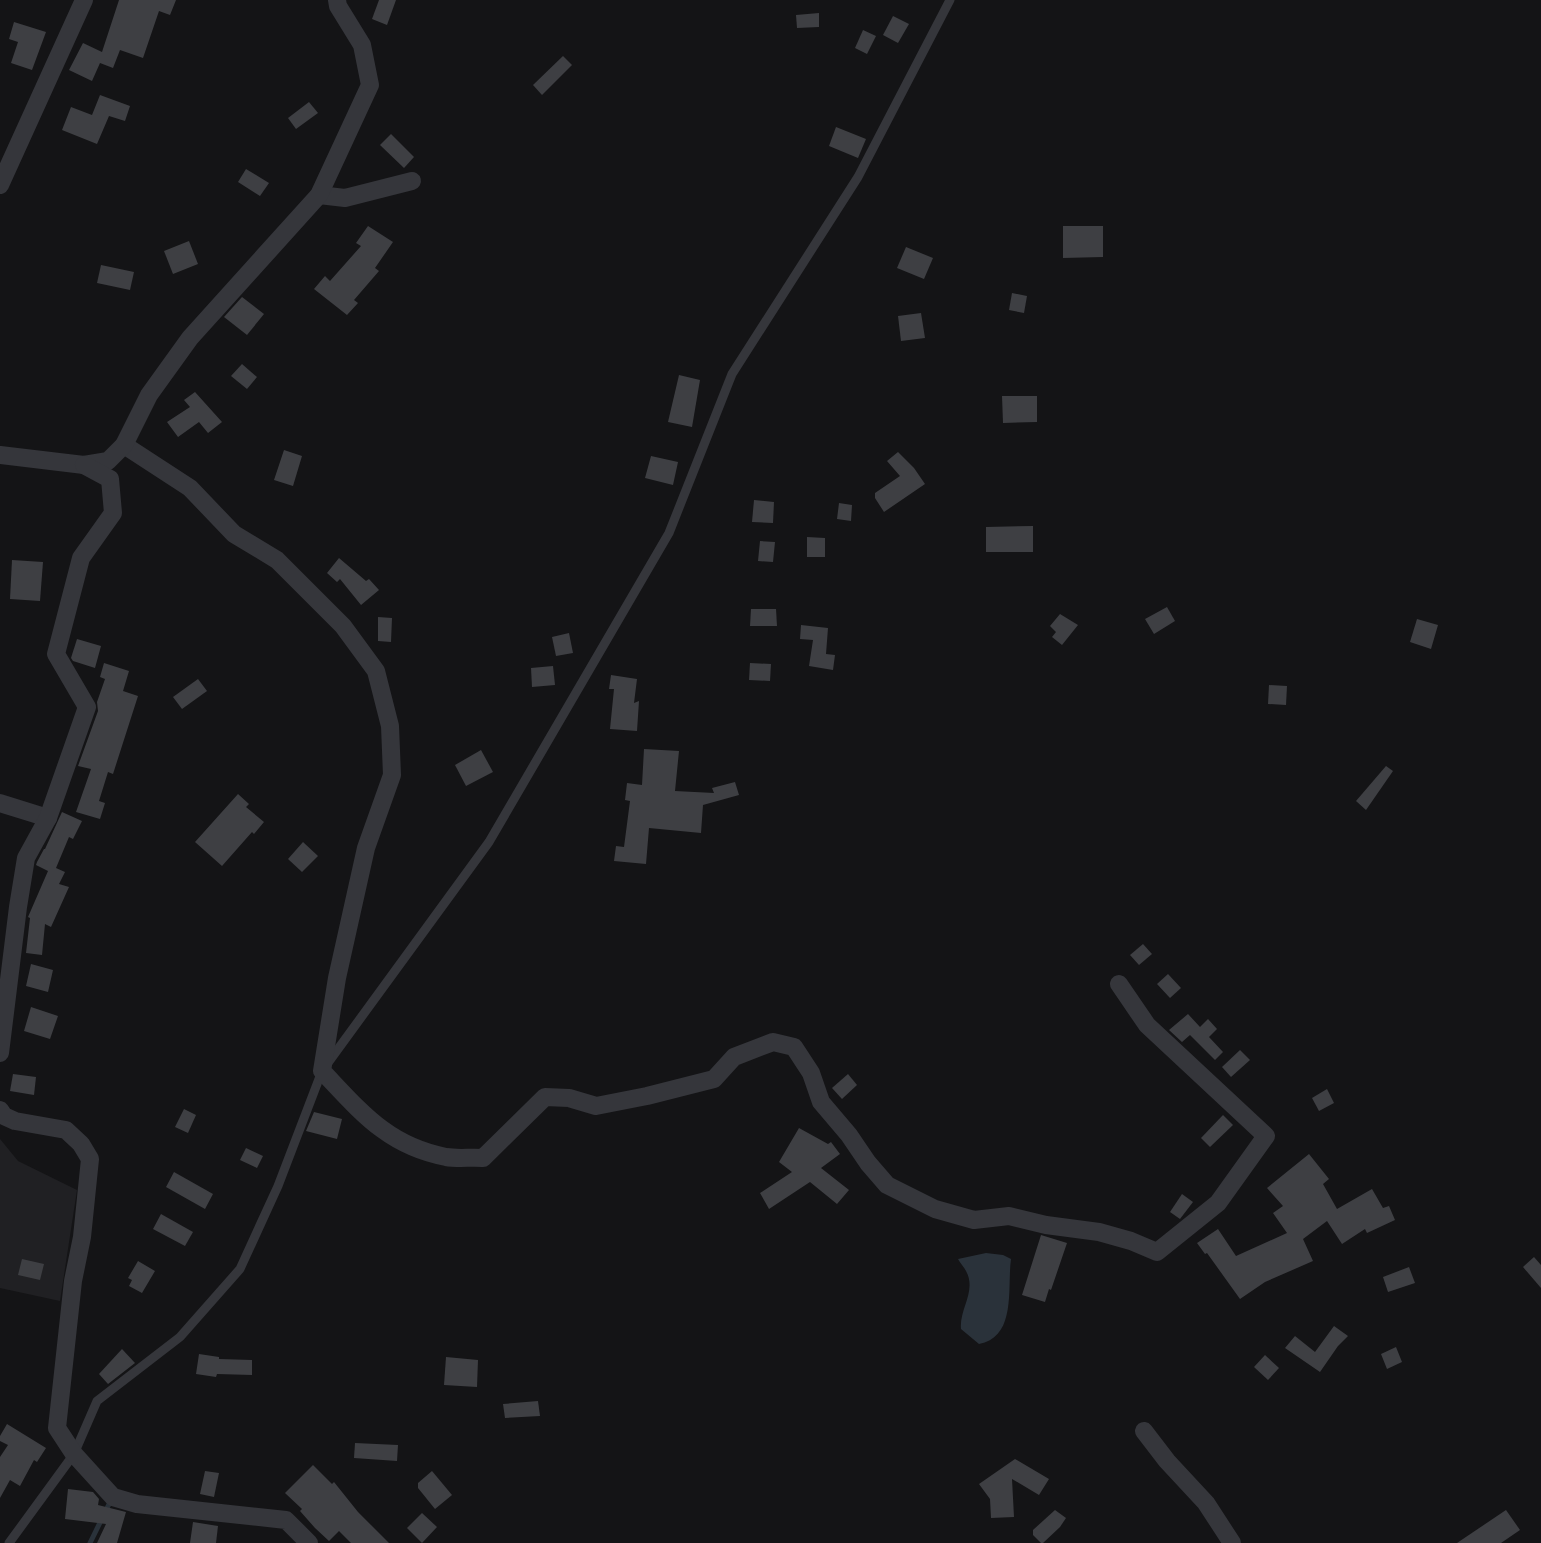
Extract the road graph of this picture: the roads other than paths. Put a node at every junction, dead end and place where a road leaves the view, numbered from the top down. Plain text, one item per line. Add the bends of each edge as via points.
1 (84, 0) edge
2 (337, 0) edge
3 (951, 0) edge
4 (412, 181) dead end
5 (0, 185) edge
6 (319, 195) junction
7 (124, 445) junction
8 (0, 455) edge
9 (84, 465) junction
10 (0, 802) edge
11 (48, 818) junction
12 (1119, 984) dead end
13 (0, 1053) edge
14 (322, 1071) junction
15 (0, 1110) edge
16 (1144, 1431) dead end
17 (74, 1454) junction
18 (9, 1543) edge
19 (309, 1543) edge
20 (1232, 1543) edge

1 - 5 street
2 - 6 street via 362,45 370,85
3 - 14 lane via 858,177 732,374 669,533 495,832
4 - 6 street via 345,198
6 - 7 street via 190,338 149,395
7 - 9 street via 108,461
7 - 14 street via 190,488 234,534 277,560 343,626 376,671 390,726 392,775 366,848 337,978
8 - 9 street
9 - 11 street via 110,479 113,513 81,558 56,654 87,707
10 - 11 street
11 - 13 street via 26,858
12 - 14 street via 1147,1024 1266,1136 1218,1203 1157,1252 1099,1232 1009,1216 974,1220 935,1209 887,1185 821,1102 811,1073 794,1047 773,1042 734,1057 714,1079 647,1096 596,1106 569,1098 545,1097 483,1158 447,1157 409,1146 371,1122
14 - 17 lane via 278,1186 240,1269 180,1337 97,1401
15 - 17 street via 15,1121 66,1130 81,1143 90,1159 57,1428
16 - 20 street via 1206,1503
17 - 18 lane
17 - 19 street via 113,1497 137,1504 286,1520

